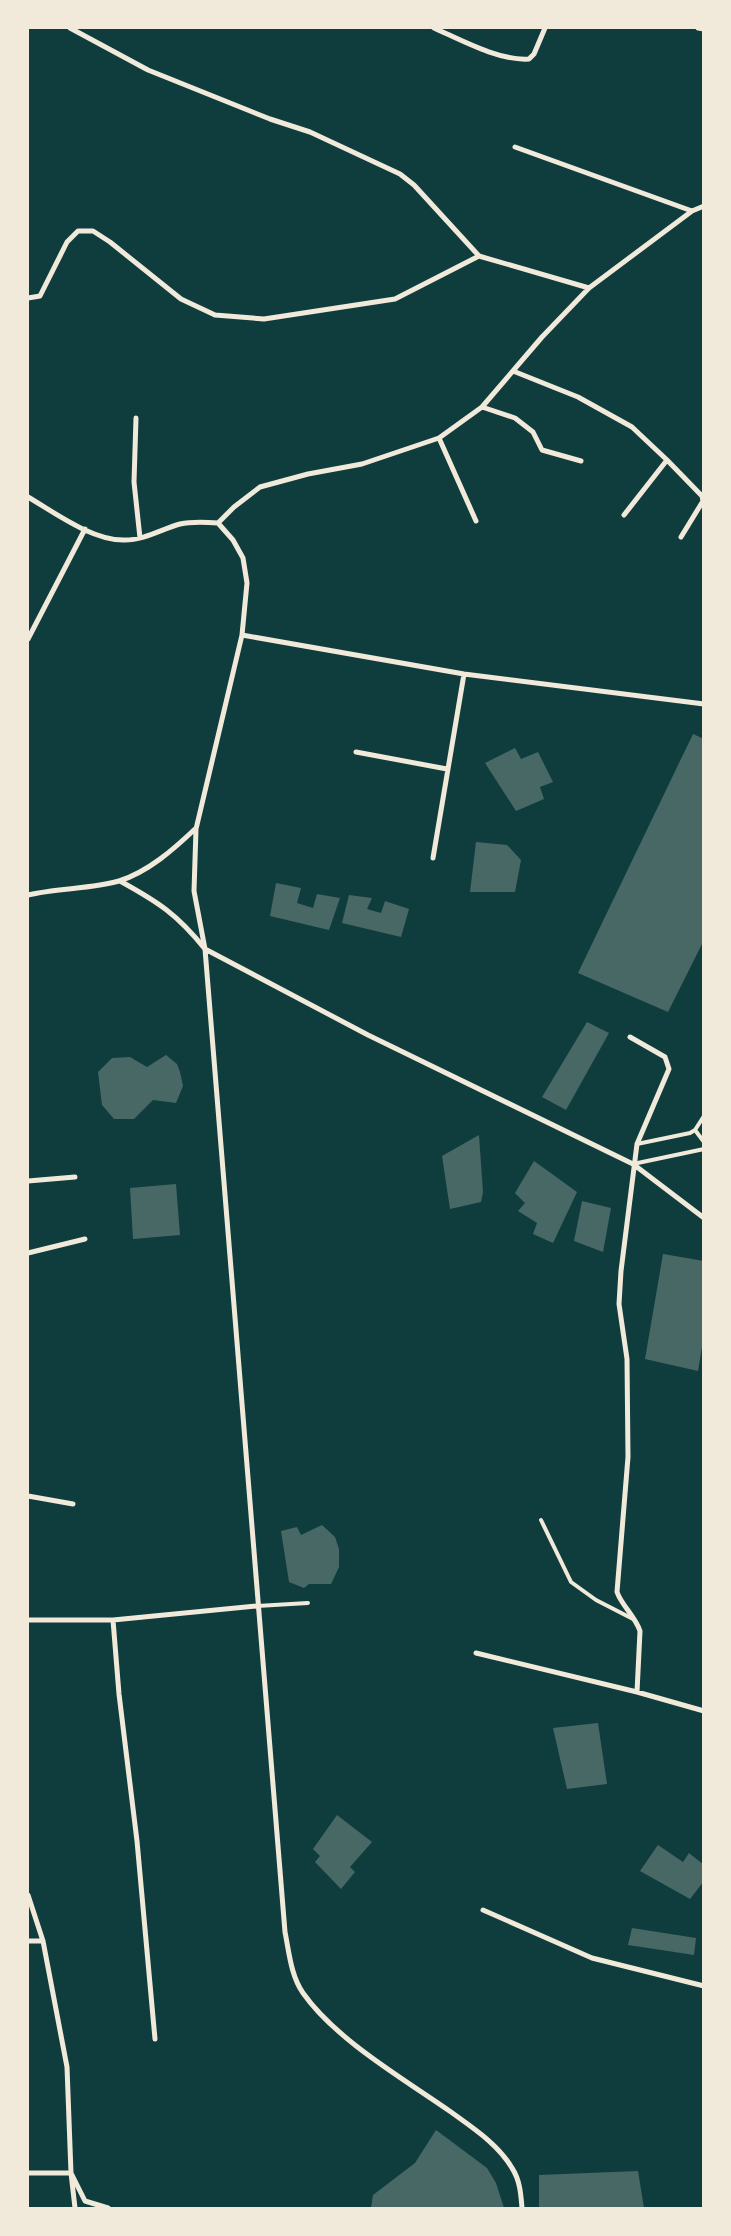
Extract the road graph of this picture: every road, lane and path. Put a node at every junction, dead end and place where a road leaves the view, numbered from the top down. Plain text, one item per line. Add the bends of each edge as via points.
1 (70, 28) edge
2 (434, 28) edge
3 (545, 28) edge
4 (698, 28) edge
5 (704, 29) edge
6 (515, 147) dead end
7 (704, 206) edge
8 (692, 211) junction
9 (479, 256) junction
10 (589, 288) junction
11 (28, 298) edge
12 (513, 371) junction
13 (482, 408) junction
14 (136, 418) dead end
15 (439, 438) junction
16 (667, 460) junction
17 (581, 461) dead end
18 (28, 497) edge
19 (624, 515) dead end
20 (476, 521) dead end
21 (218, 523) junction
22 (85, 529) junction
23 (681, 536) dead end
24 (140, 538) junction
25 (242, 635) junction
26 (28, 639) edge
27 (464, 674) junction
28 (704, 704) edge
29 (356, 752) dead end
30 (447, 769) junction
31 (196, 829) junction
32 (433, 858) dead end
33 (120, 881) junction
34 (28, 895) edge
35 (205, 949) junction
36 (630, 1036) dead end
37 (704, 1116) edge
38 (695, 1130) junction
39 (704, 1142) edge
40 (636, 1144) junction
41 (704, 1149) edge
42 (633, 1164) junction
43 (75, 1177) dead end
44 (28, 1181) edge
45 (704, 1218) edge
46 (85, 1239) dead end
47 (28, 1253) edge
48 (28, 1496) edge
49 (73, 1504) dead end
50 (541, 1520) dead end
51 (308, 1603) dead end
52 (257, 1606) junction
53 (28, 1620) edge
54 (112, 1620) junction
55 (637, 1621) junction
56 (476, 1652) dead end
57 (637, 1692) junction
58 (704, 1711) edge
59 (704, 1803) edge
60 (704, 1812) edge
61 (28, 1895) edge
62 (483, 1910) dead end
63 (28, 1941) edge
64 (43, 1941) junction
65 (704, 1986) edge
66 (155, 2039) dead end
67 (28, 2173) edge
68 (71, 2173) junction
69 (75, 2208) edge
70 (108, 2208) edge
71 (522, 2208) edge

1 - 9 street via 148,70 310,132 400,174
2 - 3 street via 484,50 521,60 534,54
4 - 5 street
6 - 8 street
7 - 8 street
8 - 10 street
9 - 10 street
9 - 11 street via 395,299 264,318 215,314 181,299 110,242 93,232 78,232 67,242 40,296
10 - 12 street
12 - 13 street
12 - 16 street via 578,397 632,427
13 - 15 street
13 - 17 street via 515,418 533,432 542,450
14 - 24 street via 134,482
15 - 20 street
15 - 21 street via 362,464 260,487
16 - 19 street
16 - 23 street via 702,496 703,501
18 - 22 street
21 - 24 street via 180,524
21 - 25 street via 243,558 247,583
22 - 24 street via 107,539
22 - 26 street
25 - 27 street
25 - 31 street
27 - 28 street
27 - 30 street
29 - 30 street
30 - 32 street
31 - 33 street via 172,851
31 - 35 street via 194,891
33 - 34 street
33 - 35 street via 166,908 186,925
35 - 42 street via 368,1035
35 - 52 street
36 - 40 street via 665,1057 669,1069
37 - 38 lane
38 - 39 lane
38 - 40 lane
40 - 42 street
41 - 42 lane
42 - 45 street
42 - 55 street via 620,1279 627,1359 628,1457 623,1541 616,1584 620,1599
43 - 44 street
46 - 47 street
48 - 49 street
50 - 55 lane via 571,1582 596,1600
51 - 52 lane
52 - 54 street
52 - 71 street via 285,1932 292,1971 302,1992 318,2012 353,2043 478,2131 500,2152 513,2169
53 - 54 street
54 - 66 street
55 - 57 street via 640,1645
56 - 57 street
57 - 58 street
59 - 60 lane
61 - 64 street
62 - 65 street via 592,1958
63 - 64 street
64 - 68 street via 67,2067
67 - 68 street
68 - 69 street
68 - 70 street via 85,2201

